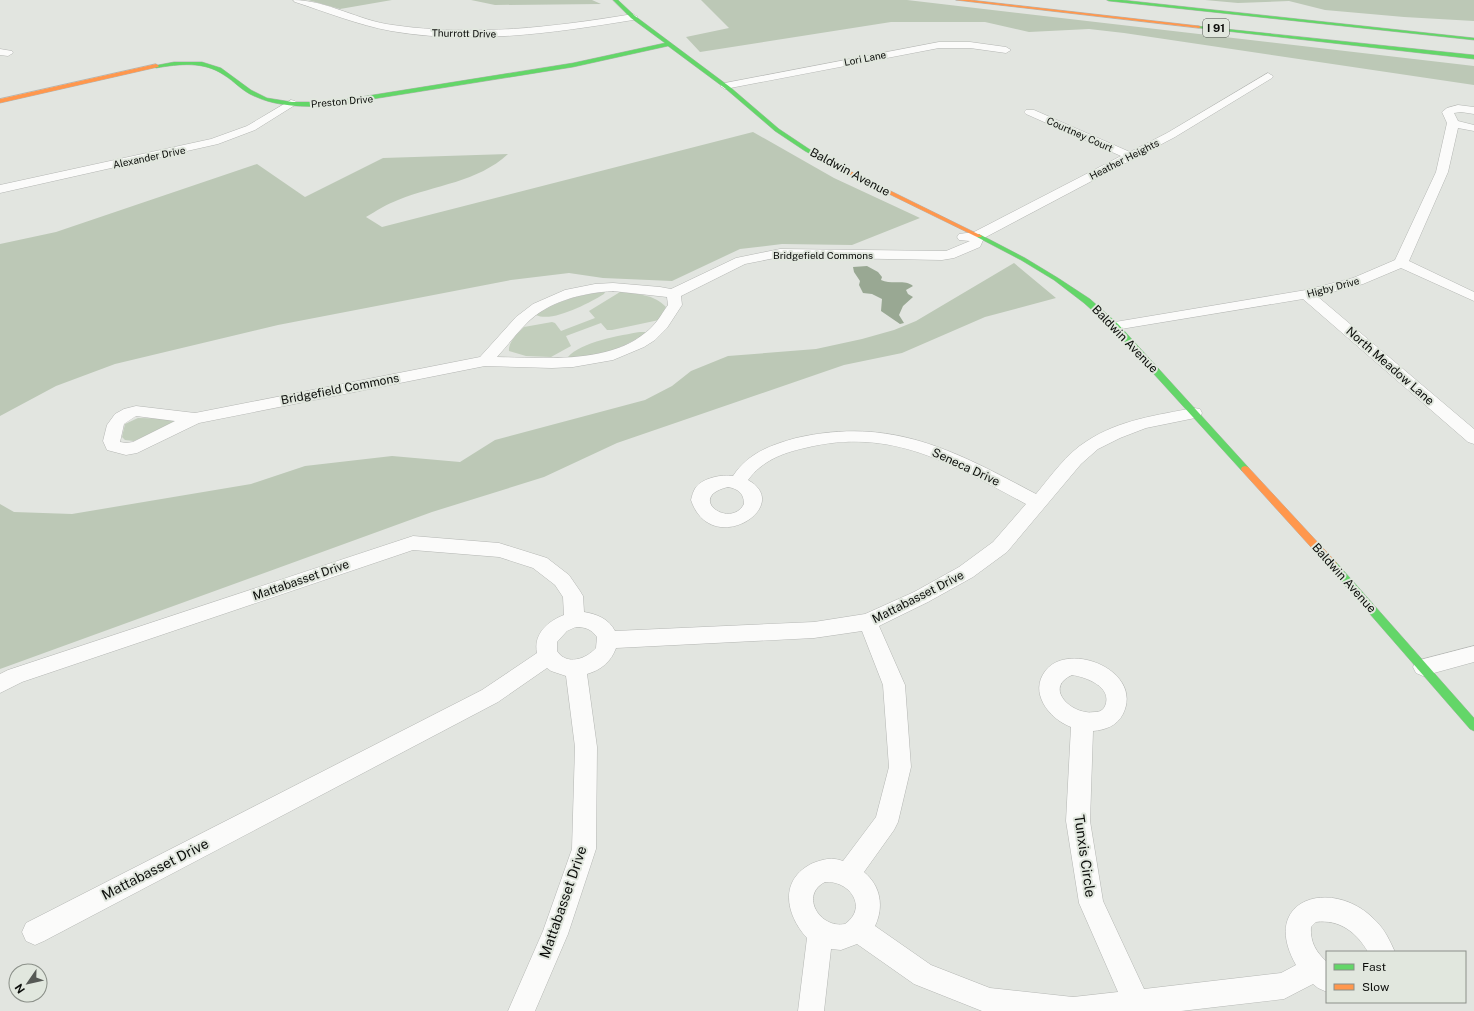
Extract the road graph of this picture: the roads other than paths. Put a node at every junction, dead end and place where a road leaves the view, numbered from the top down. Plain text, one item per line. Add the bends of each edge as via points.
1 (298, 0) edge
2 (614, 0) edge
3 (958, 0) edge
4 (1109, 0) edge
5 (1247, 15) junction
6 (633, 17) junction
7 (1431, 25) dead end
8 (1474, 39) edge
9 (669, 44) junction
10 (1006, 50) dead end
11 (1474, 56) edge
12 (1268, 76) dead end
13 (725, 86) junction
14 (0, 101) edge
15 (291, 103) junction
16 (1474, 111) edge
17 (1030, 112) dead end
18 (1454, 123) junction
19 (1474, 128) edge
20 (1130, 156) junction
21 (0, 189) edge
22 (977, 236) junction
23 (1401, 263) junction
24 (673, 294) junction
25 (1306, 294) junction
26 (1474, 297) edge
27 (1115, 326) junction
28 (485, 361) junction
29 (1194, 413) junction
30 (195, 418) dead end
31 (1474, 438) edge
32 (737, 483) dead end
33 (1039, 503) junction
34 (574, 619) junction
35 (868, 622) junction
36 (607, 640) junction
37 (1474, 654) edge
38 (548, 656) junction
39 (1423, 667) junction
40 (576, 669) junction
41 (0, 684) edge
42 (1082, 722) dead end
43 (1474, 726) edge
44 (848, 874) junction
45 (858, 930) junction
46 (34, 932) dead end
47 (820, 933) junction
48 (1382, 951) edge
49 (1320, 974) edge
50 (1139, 1008) edge
51 (521, 1011) edge
52 (811, 1011) edge

1 - 6 street, Thurrott Drive via 373,24 442,33 522,32
2 - 6 main road, Baldwin Avenue
3 - 11 main road, I 91
4 - 5 main road, I 91
5 - 7 main road via 1276,14
5 - 8 main road, I 91
6 - 9 main road, Baldwin Avenue
9 - 13 main road, Baldwin Avenue
9 - 15 main road, Preston Drive via 573,65 359,101
10 - 13 street, Lori Lane via 970,45 939,45
12 - 20 street, Heather Heights via 1195,122
13 - 22 main road, Baldwin Avenue via 773,127 814,154
14 - 15 main road, Preston Drive via 145,68 192,62 217,67 263,98
15 - 21 street, Alexander Drive via 251,128 214,142
16 - 18 street via 1454,109 1448,112
17 - 20 street, Courtney Court
18 - 19 street
18 - 23 street via 1442,172
20 - 22 street, Heather Heights
22 - 24 street, Bridgefield Commons via 975,244 949,255 771,254 730,266
22 - 27 main road, Baldwin Avenue via 1058,280
23 - 25 street, Higby Drive via 1358,281
23 - 26 street
24 - 28 street via 613,287 570,294 538,307 521,320
24 - 28 street, Bridgefield Commons via 675,305 662,325 650,337 613,355 573,362
25 - 27 street, Higby Drive
25 - 31 street, North Meadow Lane
27 - 29 main road, Baldwin Avenue
28 - 30 street, Bridgefield Commons
29 - 33 street, Mattabasset Drive via 1143,424 1114,434 1092,446 1075,460
29 - 39 main road, Baldwin Avenue
32 - 33 street, Seneca Drive via 746,469 758,459 802,442 841,438 888,439 950,457
33 - 35 street, Mattabasset Drive via 1000,547 966,572
34 - 36 street via 594,622 605,632
34 - 38 street via 553,629 547,637 545,648
34 - 41 street, Mattabasset Drive via 573,596 562,580 540,563 499,550 413,542 22,674
35 - 36 street, Mattabasset Drive via 814,630
35 - 44 street via 894,686 900,767 886,822
36 - 40 street via 606,648 596,662
37 - 39 street
38 - 40 street via 556,665
38 - 46 street, Mattabasset Drive via 490,696
39 - 43 main road, Baldwin Avenue
40 - 51 street, Mattabasset Drive via 586,747 584,848 555,934
42 - 50 street, Tunxis Circle via 1078,821 1091,903
44 - 45 street via 859,882 866,893 869,906 866,919
44 - 47 street via 836,870 823,871 811,877 804,887 800,899 802,913 809,925
45 - 47 street via 847,936 833,937
45 - 50 street via 923,975 990,1001 1072,1010
47 - 52 street
48 - 49 street via 1378,942 1366,928 1351,916 1334,909 1319,908 1306,913 1299,923 1298,938 1303,953
49 - 50 street via 1284,986

